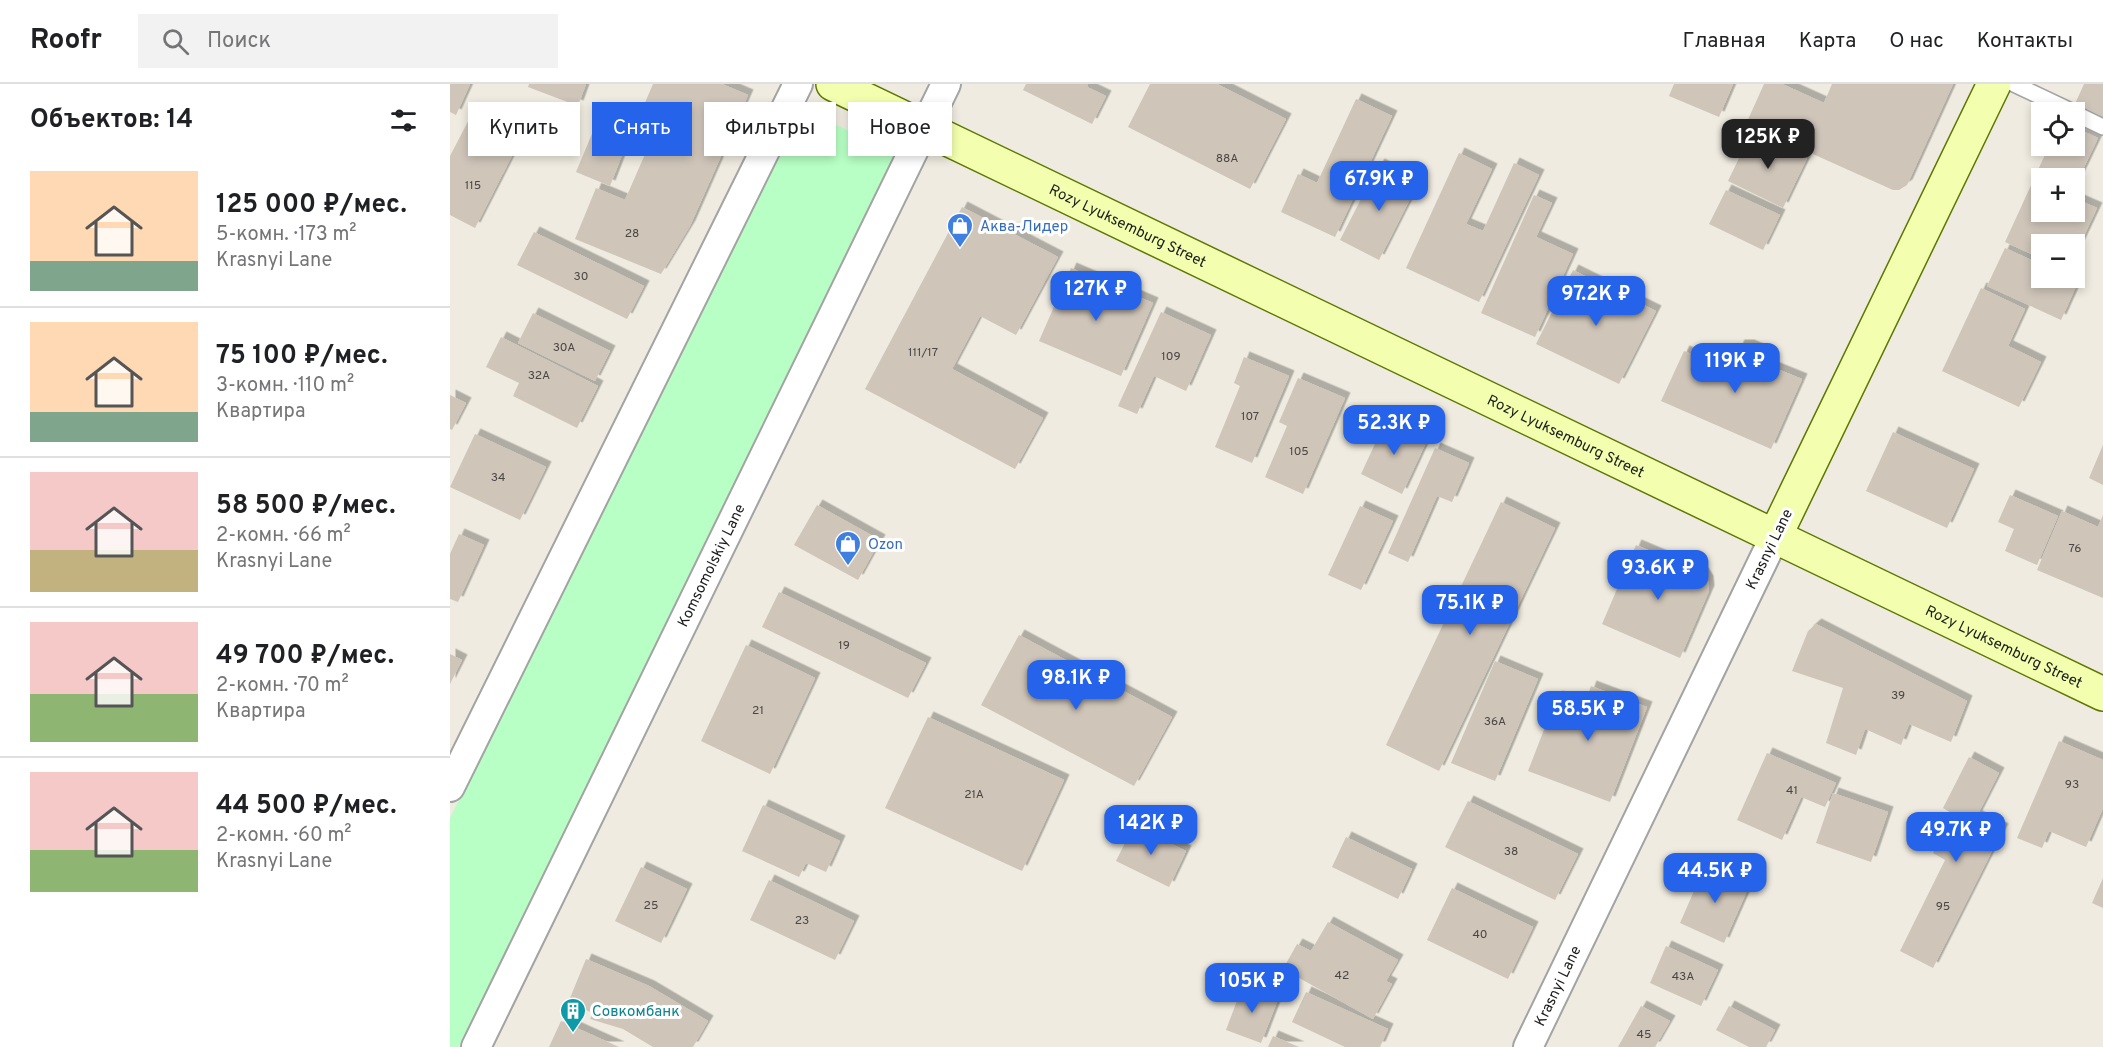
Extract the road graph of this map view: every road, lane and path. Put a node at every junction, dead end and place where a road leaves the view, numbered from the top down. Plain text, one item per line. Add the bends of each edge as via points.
1 (798, 84) edge
2 (833, 84) edge
3 (946, 84) edge
4 (1994, 84) edge
5 (2014, 84) edge
6 (870, 102) edge
7 (937, 102) edge
8 (2051, 102) edge
9 (2085, 118) edge
10 (2103, 127) edge
11 (952, 141) edge
12 (910, 156) edge
13 (1775, 536) junction
14 (2103, 694) edge
15 (450, 787) edge
16 (476, 1047) edge
17 (1528, 1047) edge

1 - 15 street
2 - 6 street, Rozy Lyuksemburg Street
3 - 7 street, Komsomolskiy Lane
4 - 13 street, Krasnyi Lane
5 - 8 lane
9 - 10 lane
11 - 13 street, Rozy Lyuksemburg Street
12 - 16 street, Komsomolskiy Lane
13 - 14 street, Rozy Lyuksemburg Street
13 - 17 street, Krasnyi Lane

